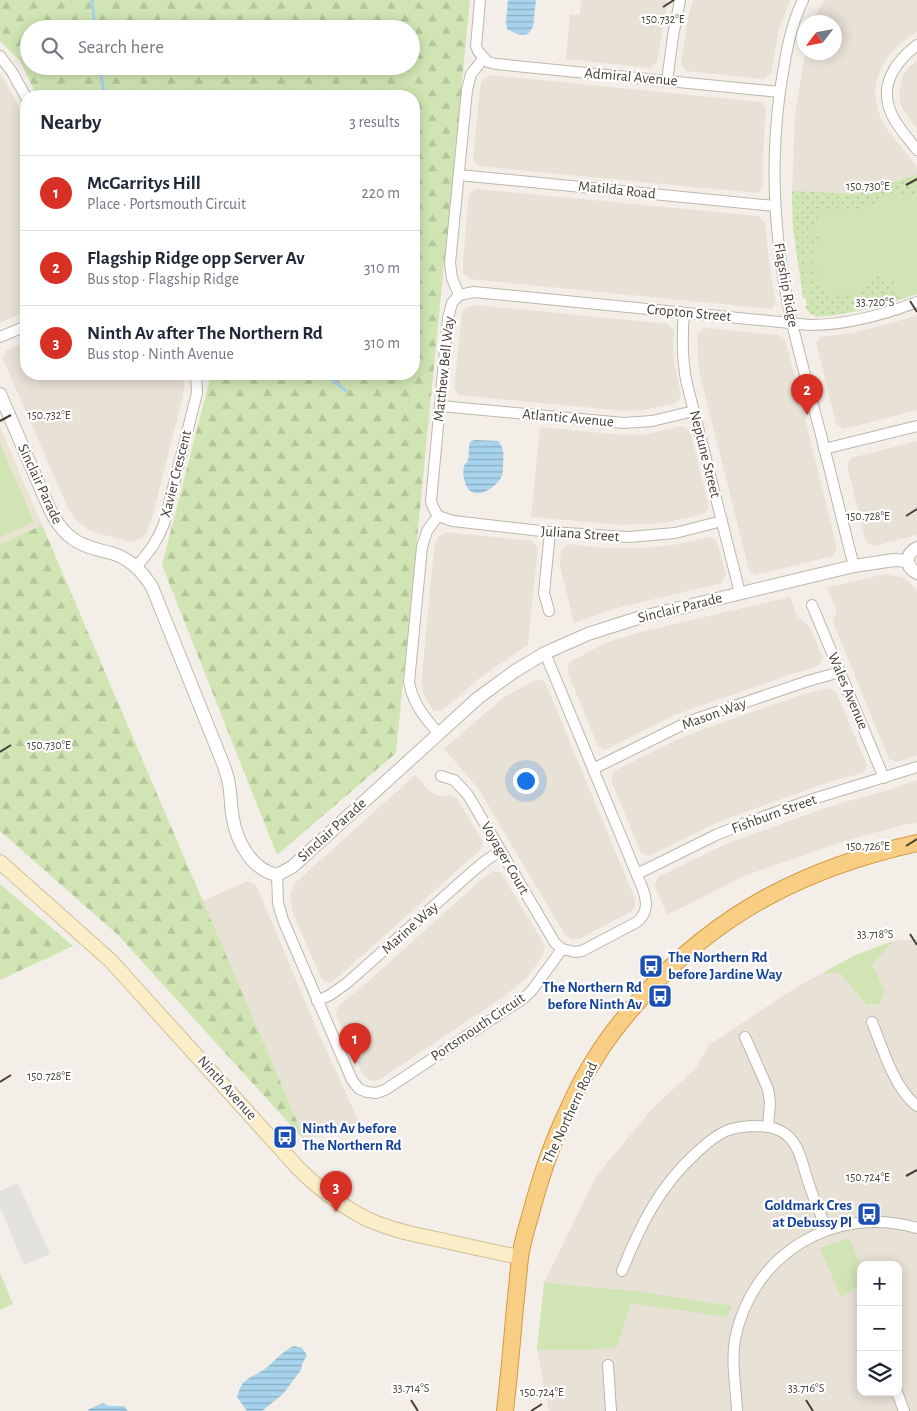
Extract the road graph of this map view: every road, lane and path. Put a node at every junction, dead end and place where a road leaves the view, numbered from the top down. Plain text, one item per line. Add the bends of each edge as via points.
1 (480, 0) edge
2 (680, 0) edge
3 (803, 0) edge
4 (917, 45) edge
5 (0, 56) edge
6 (484, 58) junction
7 (667, 80) junction
8 (22, 90) edge
9 (780, 92) junction
10 (917, 150) edge
11 (459, 175) junction
12 (775, 206) junction
13 (460, 295) junction
14 (917, 302) edge
15 (684, 313) junction
16 (793, 324) junction
17 (20, 329) edge
18 (0, 338) edge
19 (196, 380) edge
20 (0, 394) edge
21 (441, 406) junction
22 (694, 411) junction
23 (917, 426) edge
24 (824, 449) junction
25 (438, 516) junction
26 (722, 521) junction
27 (550, 532) junction
28 (917, 548) edge
29 (908, 561) junction
30 (854, 566) junction
31 (136, 567) junction
32 (917, 573) edge
33 (740, 593) junction
34 (812, 605) dead end
35 (549, 611) dead end
36 (546, 653) junction
37 (840, 672) junction
38 (439, 734) junction
39 (917, 768) edge
40 (593, 769) junction
41 (441, 776) dead end
42 (884, 778) junction
43 (917, 843) edge
44 (501, 852) junction
45 (0, 862) edge
46 (637, 874) junction
47 (277, 875) junction
48 (562, 949) junction
49 (317, 1001) junction
50 (872, 1022) dead end
51 (746, 1037) dead end
52 (917, 1106) edge
53 (768, 1126) junction
54 (917, 1228) edge
55 (827, 1230) junction
56 (520, 1257) junction
57 (622, 1271) dead end
58 (608, 1365) dead end
59 (898, 1396) edge
60 (505, 1411) edge
61 (611, 1411) edge
62 (737, 1411) edge
63 (904, 1411) edge

1 - 6 street via 476,46
2 - 7 street
3 - 9 street, Flagship Ridge via 791,29
4 - 10 street via 902,58 890,76 887,101 897,124
5 - 8 street
6 - 7 street, Admiral Avenue via 496,64
6 - 11 street, Matthew Bell Way via 468,82
7 - 9 street, Admiral Avenue
9 - 12 street, Flagship Ridge via 775,148
11 - 12 street, Matilda Road
11 - 13 street, Matthew Bell Way via 450,263 452,278
12 - 16 street, Flagship Ridge via 782,270
13 - 15 street, Cropton Street via 474,292
13 - 21 street, Matthew Bell Way via 452,303 448,318
14 - 16 street, Cropton Street via 844,323
15 - 16 street, Cropton Street
15 - 22 street, Neptune Street via 683,361
16 - 24 street, Flagship Ridge
17 - 18 street
19 - 31 street, Xavier Crescent via 197,393 164,524 152,549
20 - 31 street, Sinclair Parade via 53,517 61,528 77,542 114,554
21 - 22 street, Atlantic Avenue via 624,423 652,421
21 - 25 street, Matthew Bell Way via 431,501
22 - 26 street, Neptune Street
23 - 24 street
24 - 30 street, Flagship Ridge
25 - 27 street, Juliana Street via 453,521
25 - 38 street via 426,531 422,547 409,682 418,708
26 - 27 street, Juliana Street via 675,533 629,537
26 - 33 street, Neptune Street
27 - 35 street via 544,593
28 - 29 street via 910,553
29 - 30 street, Sinclair Parade
29 - 32 street via 910,568
30 - 33 street, Sinclair Parade
31 - 47 street, Sinclair Parade via 152,587 222,761 228,777 232,817 238,838 256,864
33 - 36 street, Sinclair Parade via 638,618 588,634
34 - 37 street, Wales Avenue
36 - 38 street, Sinclair Parade via 478,698
36 - 40 street
37 - 40 street, Mason Way via 690,721
37 - 42 street, Wales Avenue
38 - 47 street, Sinclair Parade via 292,867
39 - 42 street, Fishburn Street
40 - 46 street
41 - 44 street, Voyager Court via 454,780 468,795
42 - 46 street, Fishburn Street via 743,824
43 - 56 highway, The Northern Road via 856,859 763,898 721,924 668,969 616,1028 583,1079 546,1163
44 - 48 street, Voyager Court via 555,943
44 - 49 street, Marine Way via 473,871 339,990
45 - 56 main road, Ninth Avenue via 111,961 297,1167 331,1197 368,1219 387,1226
46 - 48 street via 646,902 641,918 582,951
47 - 49 street, Portsmouth Circuit via 280,912
48 - 49 street, Portsmouth Circuit via 524,998 376,1093 363,1091 355,1085
50 - 52 street via 897,1082
51 - 53 street via 768,1089
53 - 55 street via 783,1132 795,1144
53 - 57 street via 728,1130 712,1139 688,1161 649,1212
54 - 55 street via 877,1222 853,1223
55 - 62 street via 803,1241 781,1258 748,1300 734,1344
56 - 60 highway, The Northern Road
58 - 61 street
59 - 63 street

